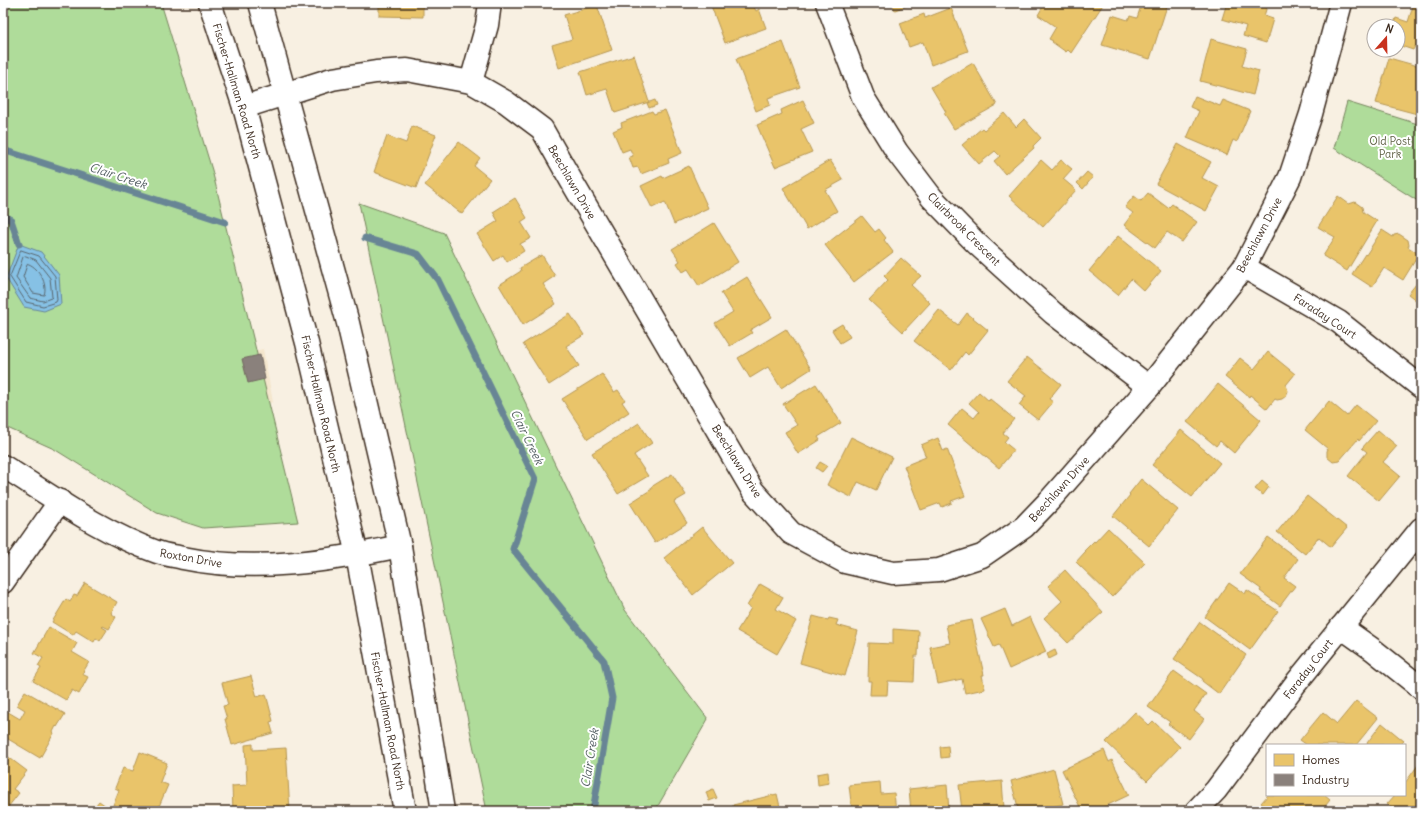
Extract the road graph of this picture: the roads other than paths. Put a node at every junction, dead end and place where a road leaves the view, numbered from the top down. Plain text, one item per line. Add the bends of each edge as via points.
1 (210, 3) edge
2 (260, 3) edge
3 (490, 3) edge
4 (827, 3) edge
5 (1341, 3) edge
6 (471, 82) junction
7 (285, 94) junction
8 (244, 107) junction
9 (1244, 267) junction
10 (1148, 387) junction
11 (1421, 387) edge
12 (3, 466) edge
13 (60, 501) junction
14 (1421, 529) edge
15 (400, 546) junction
16 (357, 555) junction
17 (3, 582) edge
18 (1341, 627) junction
19 (1421, 688) edge
20 (405, 811) edge
21 (443, 811) edge
22 (1196, 811) edge

1 - 8 street, Fischer-Hallman Road North
2 - 7 street
3 - 6 street via 487,25
4 - 10 street, Clairbrook Crescent via 863,97 897,152 932,198 976,244 1053,313
5 - 9 street, Beechlawn Drive via 1311,114 1290,177
6 - 7 street, Beechlawn Drive via 407,70 332,79
6 - 10 street, Beechlawn Drive via 506,102 542,129 753,491 791,533 846,562 893,573 939,570 982,556 1024,528
7 - 8 street, Beechlawn Drive
7 - 15 street via 348,323
8 - 16 street, Fischer-Hallman Road North via 307,343
9 - 10 street, Beechlawn Drive
9 - 11 street, Faraday Court via 1339,322
12 - 13 street, Roxton Drive
13 - 16 street, Roxton Drive via 105,530 158,552 204,562 236,565 284,564
13 - 17 street
14 - 18 street, Faraday Court
15 - 16 street, Roxton Drive
15 - 21 street
16 - 20 street, Fischer-Hallman Road North
18 - 19 street
18 - 22 street, Faraday Court via 1216,790

